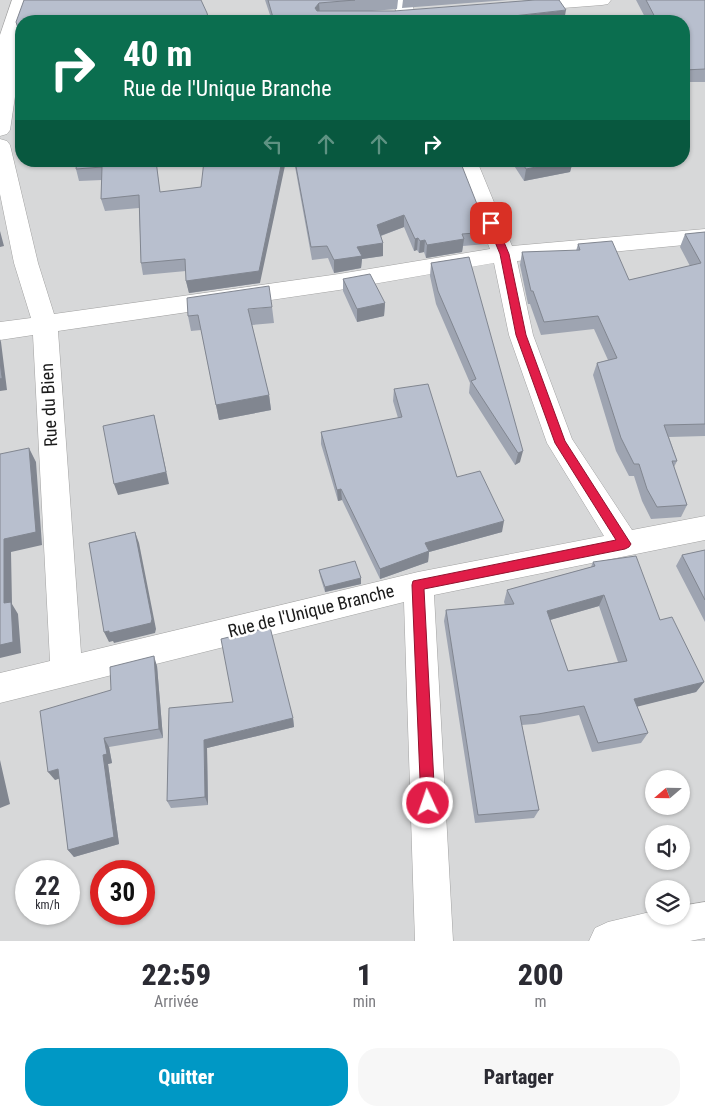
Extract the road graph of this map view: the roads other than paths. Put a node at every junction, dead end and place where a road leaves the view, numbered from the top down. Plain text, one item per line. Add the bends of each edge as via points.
1 (21, 0) edge
2 (602, 0) edge
3 (504, 8) edge
4 (401, 13) edge
5 (425, 14) edge
6 (19, 15) edge
7 (14, 44) edge
8 (0, 130) edge
9 (0, 145) edge
10 (468, 167) edge
11 (705, 236) edge
12 (504, 254) junction
13 (45, 323) junction
14 (0, 331) edge
15 (705, 528) edge
16 (625, 544) junction
17 (418, 585) junction
18 (66, 671) junction
19 (0, 688) edge
20 (705, 920) edge
21 (661, 935) edge
22 (434, 941) edge
23 (608, 941) edge

1 - 6 street
2 - 3 street
4 - 5 street
7 - 8 street
9 - 13 street, Rue du Bien via 26,263
10 - 12 street
11 - 12 street
12 - 13 street via 339,282
12 - 16 street via 521,335 560,443
13 - 14 street
13 - 18 street, Rue du Bien
15 - 16 street, Rue de l'Unique Branche
16 - 17 street, Rue de l'Unique Branche
17 - 18 street, Rue de l'Unique Branche
17 - 22 street
18 - 19 street, Rue de l'Unique Branche
20 - 21 street
21 - 23 street

